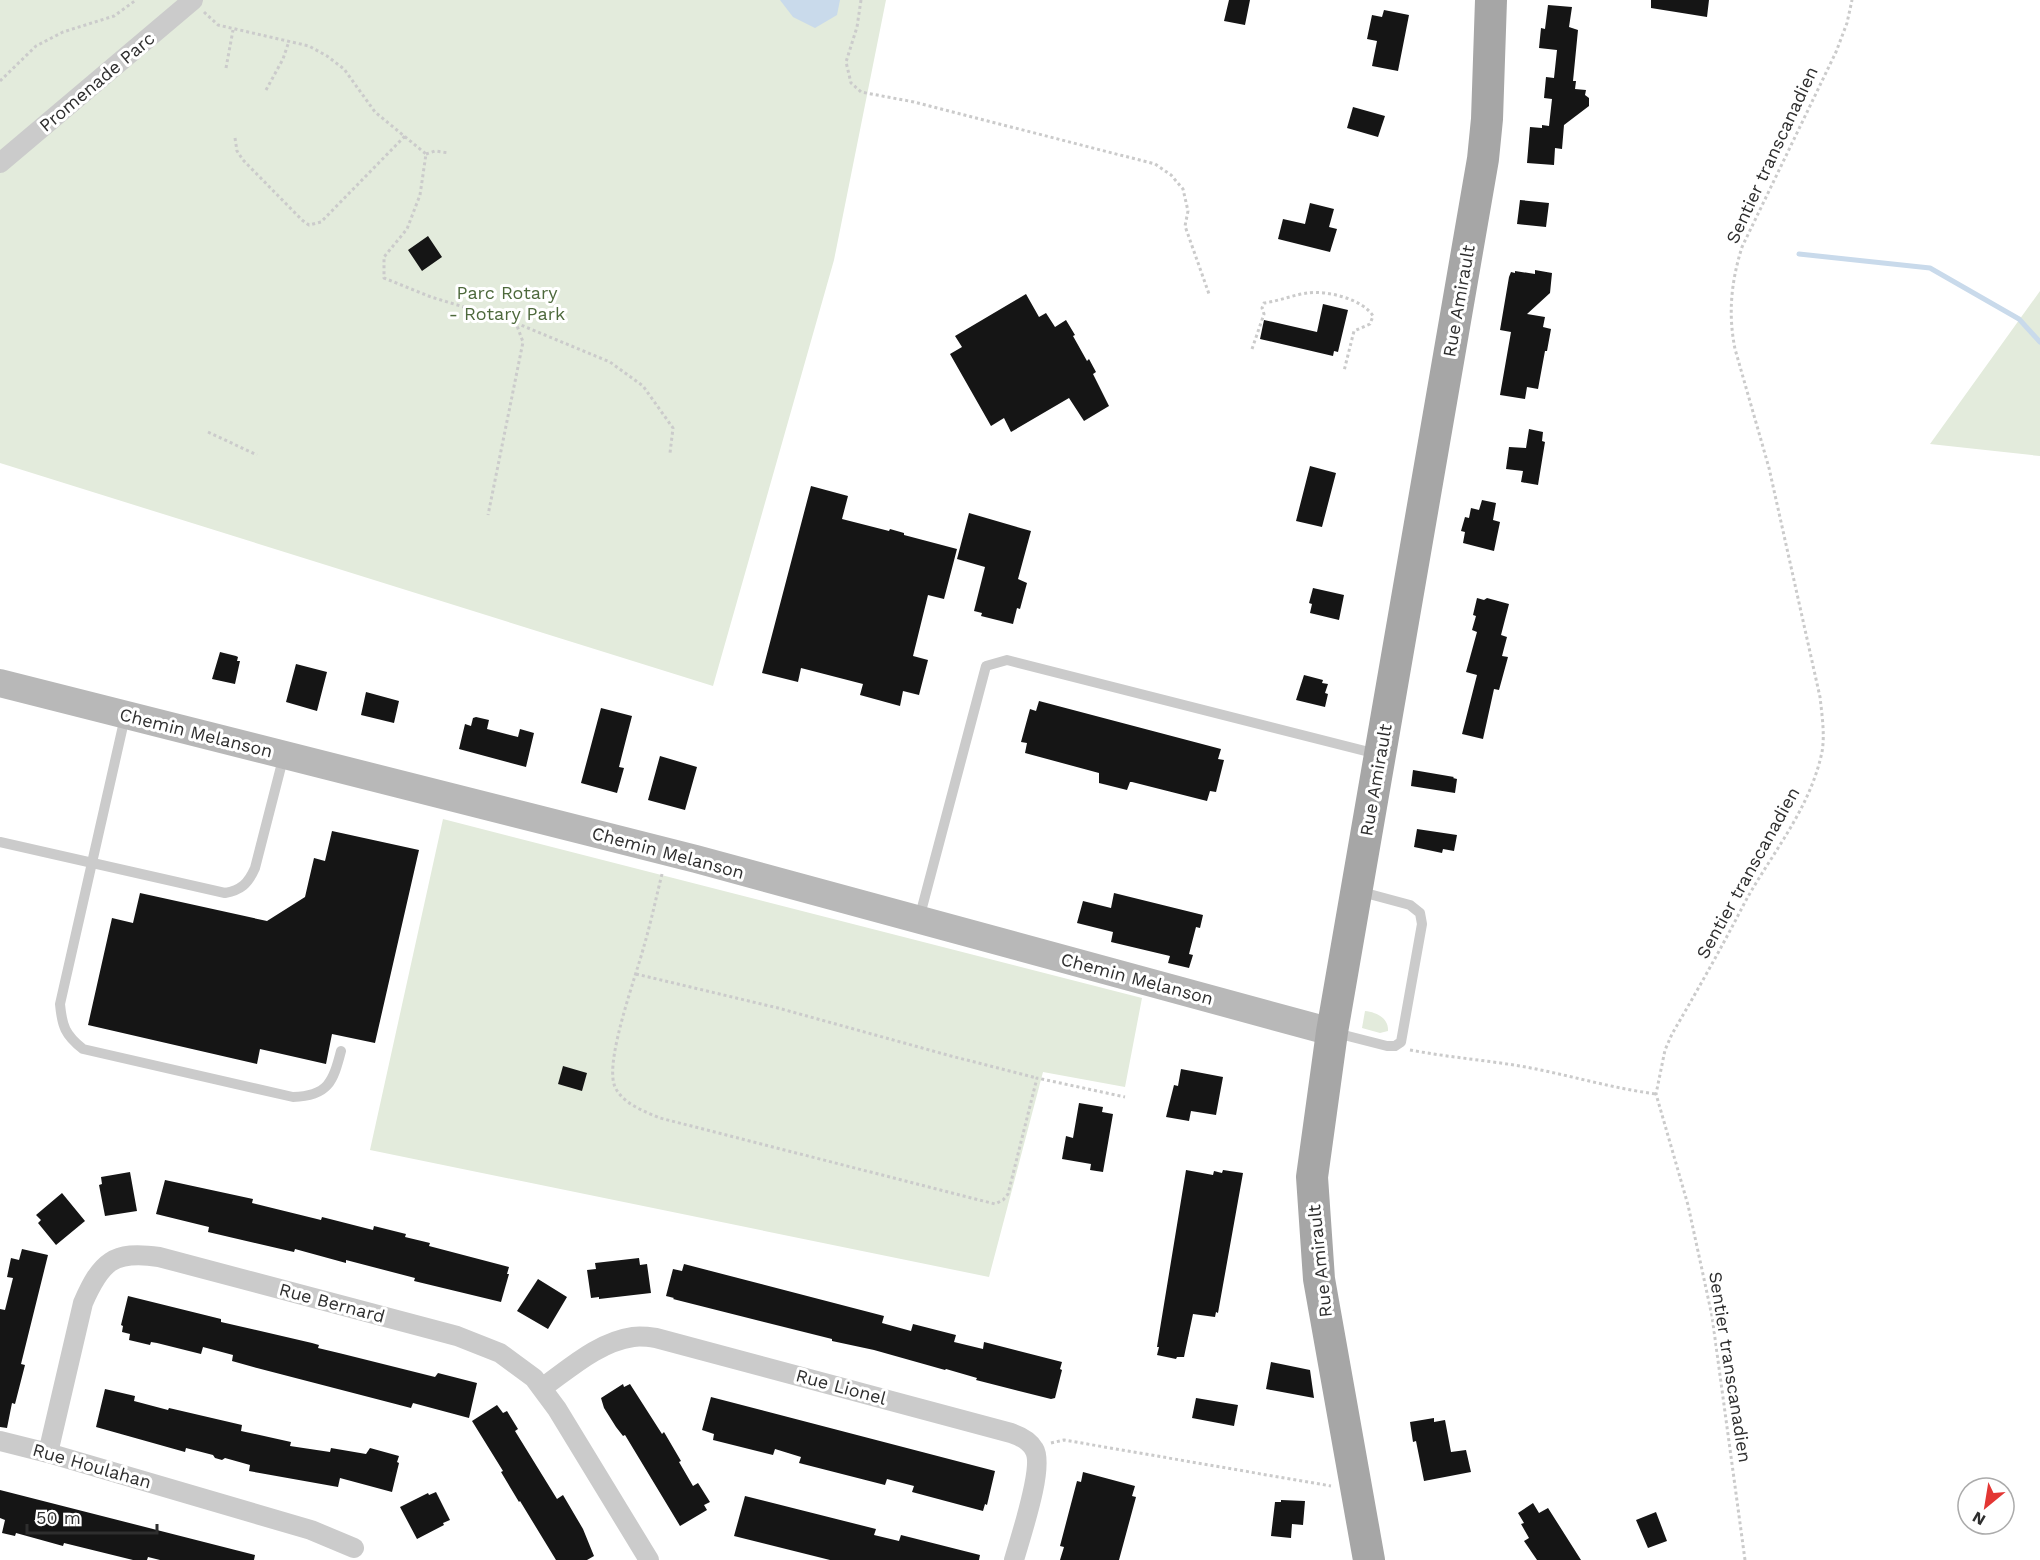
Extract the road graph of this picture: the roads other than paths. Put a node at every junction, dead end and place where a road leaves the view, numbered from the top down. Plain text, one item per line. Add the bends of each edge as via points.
1 (192, 0) edge
2 (1491, 0) edge
3 (0, 163) edge
4 (0, 683) edge
5 (125, 716) junction
6 (284, 755) junction
7 (1380, 755) junction
8 (0, 842) edge
9 (92, 862) junction
10 (1357, 890) junction
11 (919, 920) junction
12 (1332, 1032) junction
13 (341, 1051) dead end
14 (542, 1388) junction
15 (0, 1441) edge
16 (48, 1453) junction
17 (354, 1548) dead end
18 (649, 1560) edge
19 (1014, 1560) edge
20 (1369, 1560) edge

1 - 3 street, Promenade Parc
2 - 7 main road, Rue Amirault via 1483,159
4 - 5 street, Chemin Melanson
5 - 6 street, Chemin Melanson
5 - 9 lane
6 - 9 lane via 255,868 238,891 225,893
6 - 11 street, Chemin Melanson
7 - 10 main road, Rue Amirault
7 - 11 lane via 1007,660 986,666
8 - 9 lane
9 - 13 lane via 60,1004 62,1023 71,1040 83,1049 293,1097 309,1096 326,1088
10 - 12 main road, Rue Amirault
10 - 12 lane via 1410,905 1422,916 1402,1039 1392,1046
11 - 12 street, Chemin Melanson
12 - 20 main road, Rue Amirault via 1312,1177 1319,1279
14 - 16 street, Rue Bernard via 500,1353 457,1336 137,1254 105,1265 93,1280 83,1303
14 - 18 street, Rue Bernard
14 - 19 street, Rue Lionel via 605,1345 636,1336 656,1338 1011,1433 1035,1449 1038,1465
15 - 16 street, Rue Houlahan
16 - 17 street, Rue Houlahan via 310,1530

